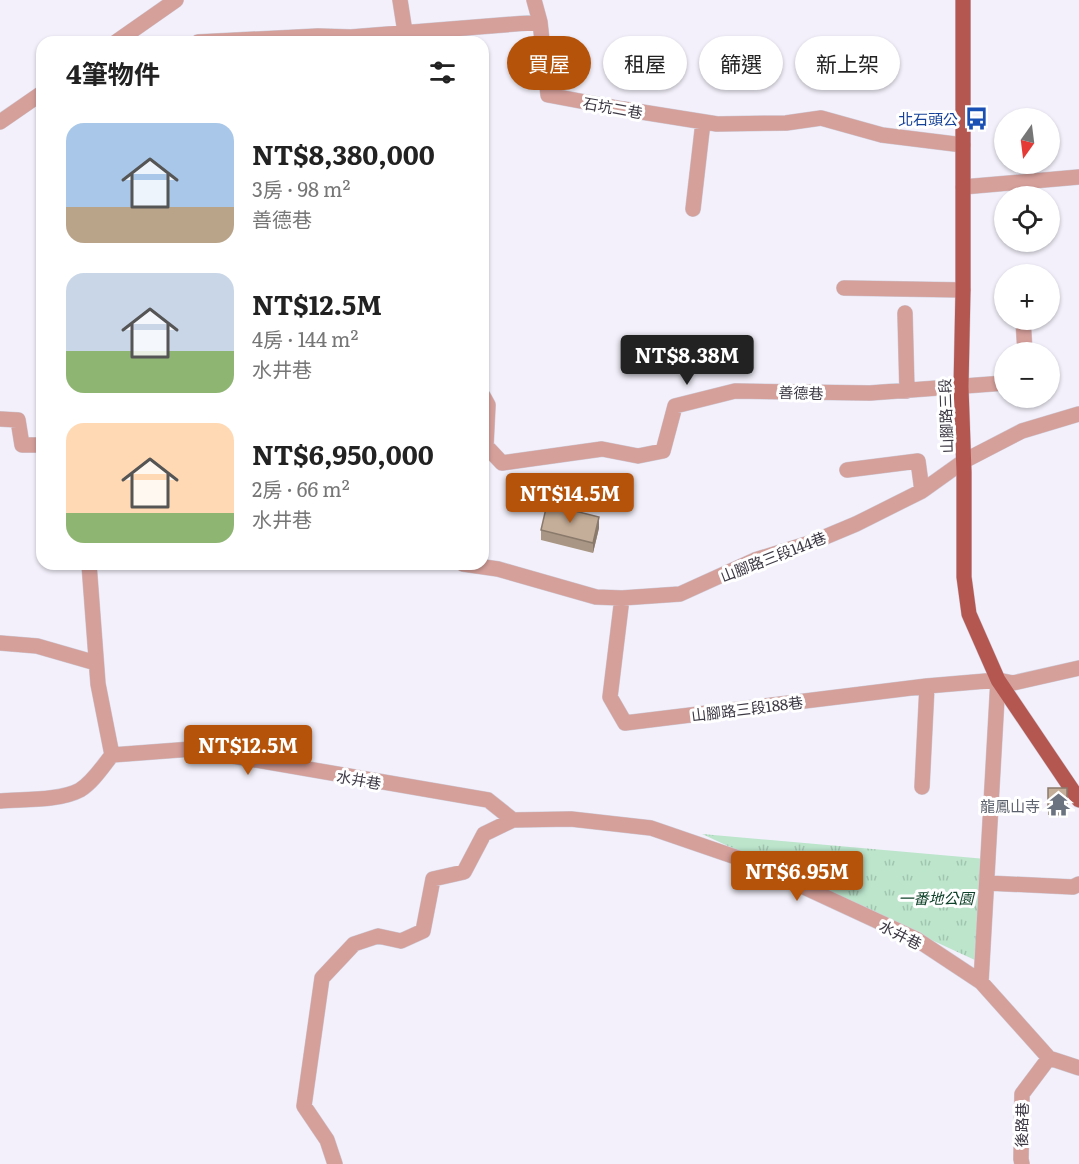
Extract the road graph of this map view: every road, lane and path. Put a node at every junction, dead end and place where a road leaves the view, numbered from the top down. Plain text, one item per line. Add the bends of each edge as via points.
1 (176, 0) edge
2 (400, 0) edge
3 (534, 0) edge
4 (963, 0) edge
5 (540, 22) junction
6 (405, 32) junction
7 (125, 36) edge
8 (362, 36) edge
9 (36, 97) edge
10 (0, 122) edge
11 (703, 122) junction
12 (963, 145) junction
13 (1079, 177) edge
14 (963, 187) junction
15 (693, 209) dead end
16 (844, 288) dead end
17 (963, 290) junction
18 (905, 314) dead end
19 (994, 384) edge
20 (961, 387) junction
21 (906, 391) junction
22 (1079, 414) edge
23 (0, 419) edge
24 (36, 445) edge
25 (489, 449) edge
26 (964, 461) junction
27 (847, 470) dead end
28 (922, 491) junction
29 (489, 568) edge
30 (89, 570) edge
31 (622, 597) junction
32 (0, 643) edge
33 (96, 663) junction
34 (1079, 668) edge
35 (998, 680) junction
36 (927, 686) junction
37 (112, 755) junction
38 (922, 787) dead end
39 (1079, 800) edge
40 (0, 801) edge
41 (513, 820) junction
42 (987, 883) junction
43 (1079, 884) edge
44 (981, 981) junction
45 (1048, 1058) junction
46 (1079, 1068) edge
47 (334, 1164) edge
48 (1022, 1164) edge

1 - 7 street
2 - 6 street
3 - 5 street
4 - 12 main road, 山腳路三段
5 - 6 street
5 - 11 street, 石坑二巷 via 548,95
6 - 8 street
9 - 10 street
11 - 12 street, 石坑二巷 via 786,123 821,118 882,135
11 - 15 street
12 - 14 main road, 山腳路三段
13 - 14 street
14 - 17 main road, 山腳路三段
16 - 17 street
17 - 20 main road, 山腳路三段
18 - 21 street
19 - 20 street, 善德巷
20 - 21 street, 善德巷
20 - 26 main road, 山腳路三段
21 - 25 street, 善德巷 via 735,391 675,406 663,452 638,456 602,449 502,463
22 - 26 street, 山腳路三段144巷 via 1022,431
23 - 24 street via 18,420 22,445
26 - 28 street, 山腳路三段144巷
26 - 35 main road, 山腳路三段 via 964,577 969,614
27 - 28 street via 918,461
28 - 31 street, 山腳路三段144巷 via 856,524 755,560 680,594
29 - 31 street, 山腳路三段144巷 via 596,597
30 - 33 street
31 - 36 street, 山腳路三段188巷 via 610,697 625,723
32 - 33 street via 37,646
33 - 37 street
34 - 35 street, 山腳路三段188巷 via 1013,683
35 - 36 street, 山腳路三段188巷
35 - 39 main road, 山腳路三段
35 - 42 street
36 - 38 street
37 - 40 street via 80,790 60,796
37 - 41 street, 水井巷 via 192,749 488,800
41 - 44 street, 水井巷 via 571,819 651,828 750,862 916,939
41 - 47 street, 水井巷 via 484,834 464,872 433,879 423,931 401,941 378,936 354,944 322,978 304,1106 327,1140
42 - 43 street via 1073,888
42 - 44 street
44 - 45 street, 水井巷
45 - 46 street
45 - 48 street, 後路巷 via 1022,1094

